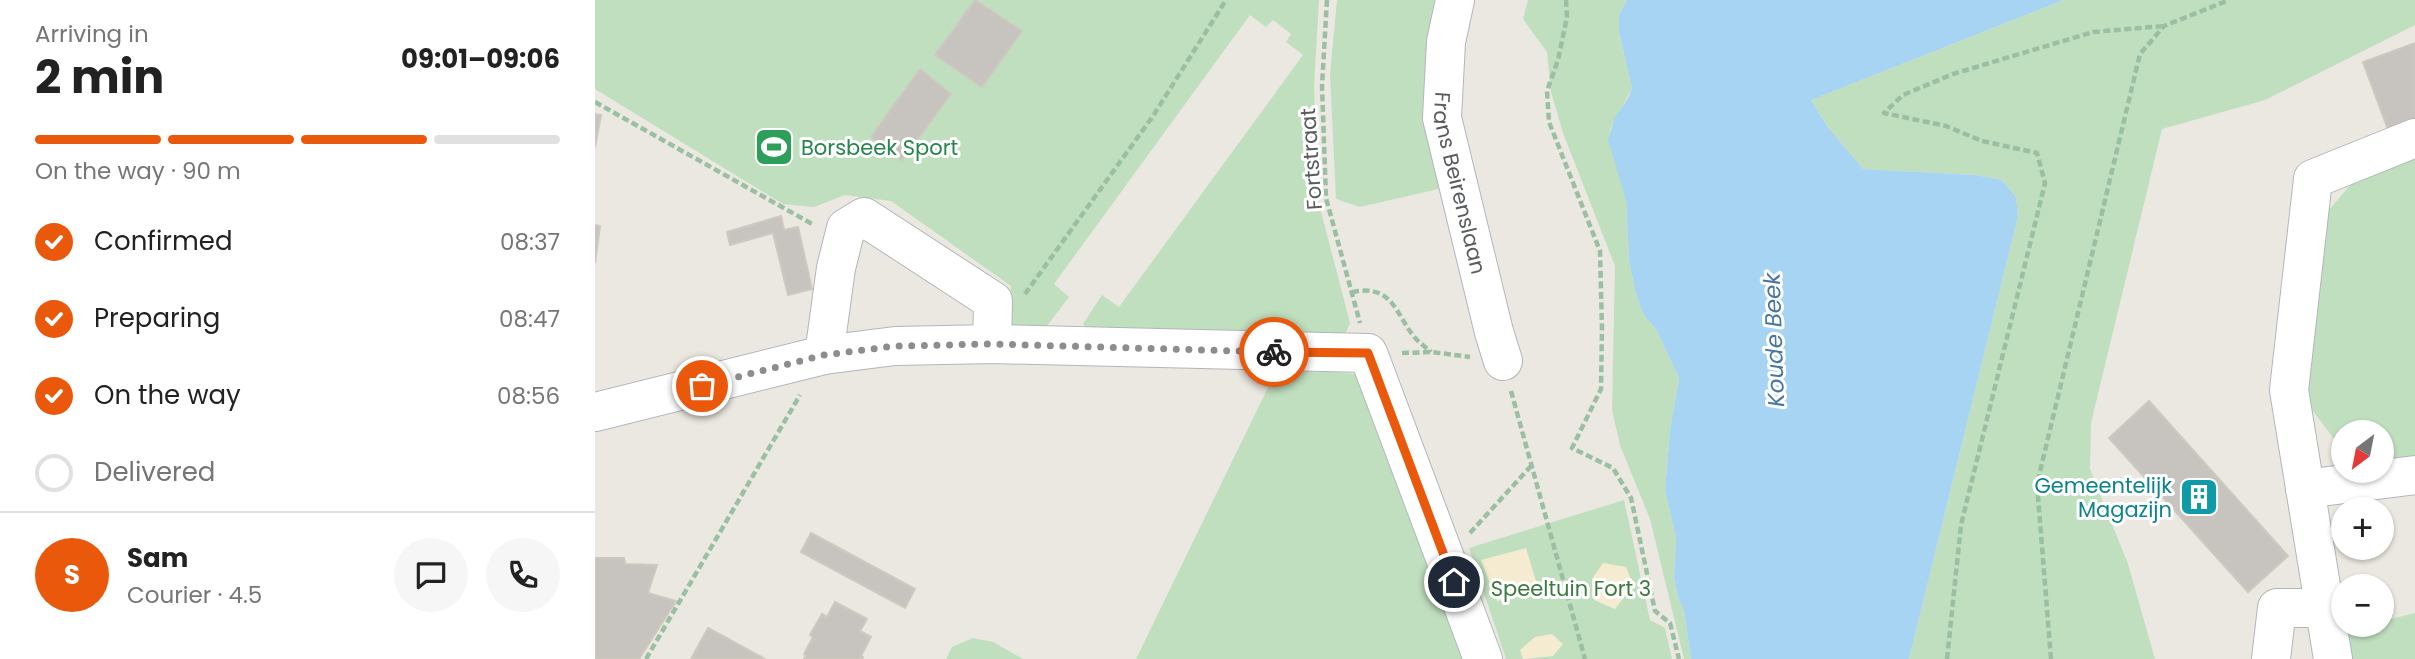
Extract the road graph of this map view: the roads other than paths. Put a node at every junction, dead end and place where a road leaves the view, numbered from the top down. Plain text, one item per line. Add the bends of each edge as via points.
1 (1455, 0) edge
2 (2415, 138) edge
3 (1005, 345) junction
4 (824, 355) junction
5 (1503, 361) road end
6 (595, 412) edge
7 (2415, 475) edge
8 (2305, 489) junction
9 (2325, 608) junction
10 (1483, 659) edge
11 (2271, 659) edge
12 (2333, 659) edge

1 - 5 street, Frans Beirenslaan via 1446,42 1443,118
2 - 8 street via 2313,179 2289,390
3 - 4 street via 895,346
3 - 4 street via 993,301 863,216 846,228
3 - 10 street via 1368,353
4 - 6 street
7 - 8 street
8 - 9 street
9 - 11 street via 2277,608
9 - 12 street

